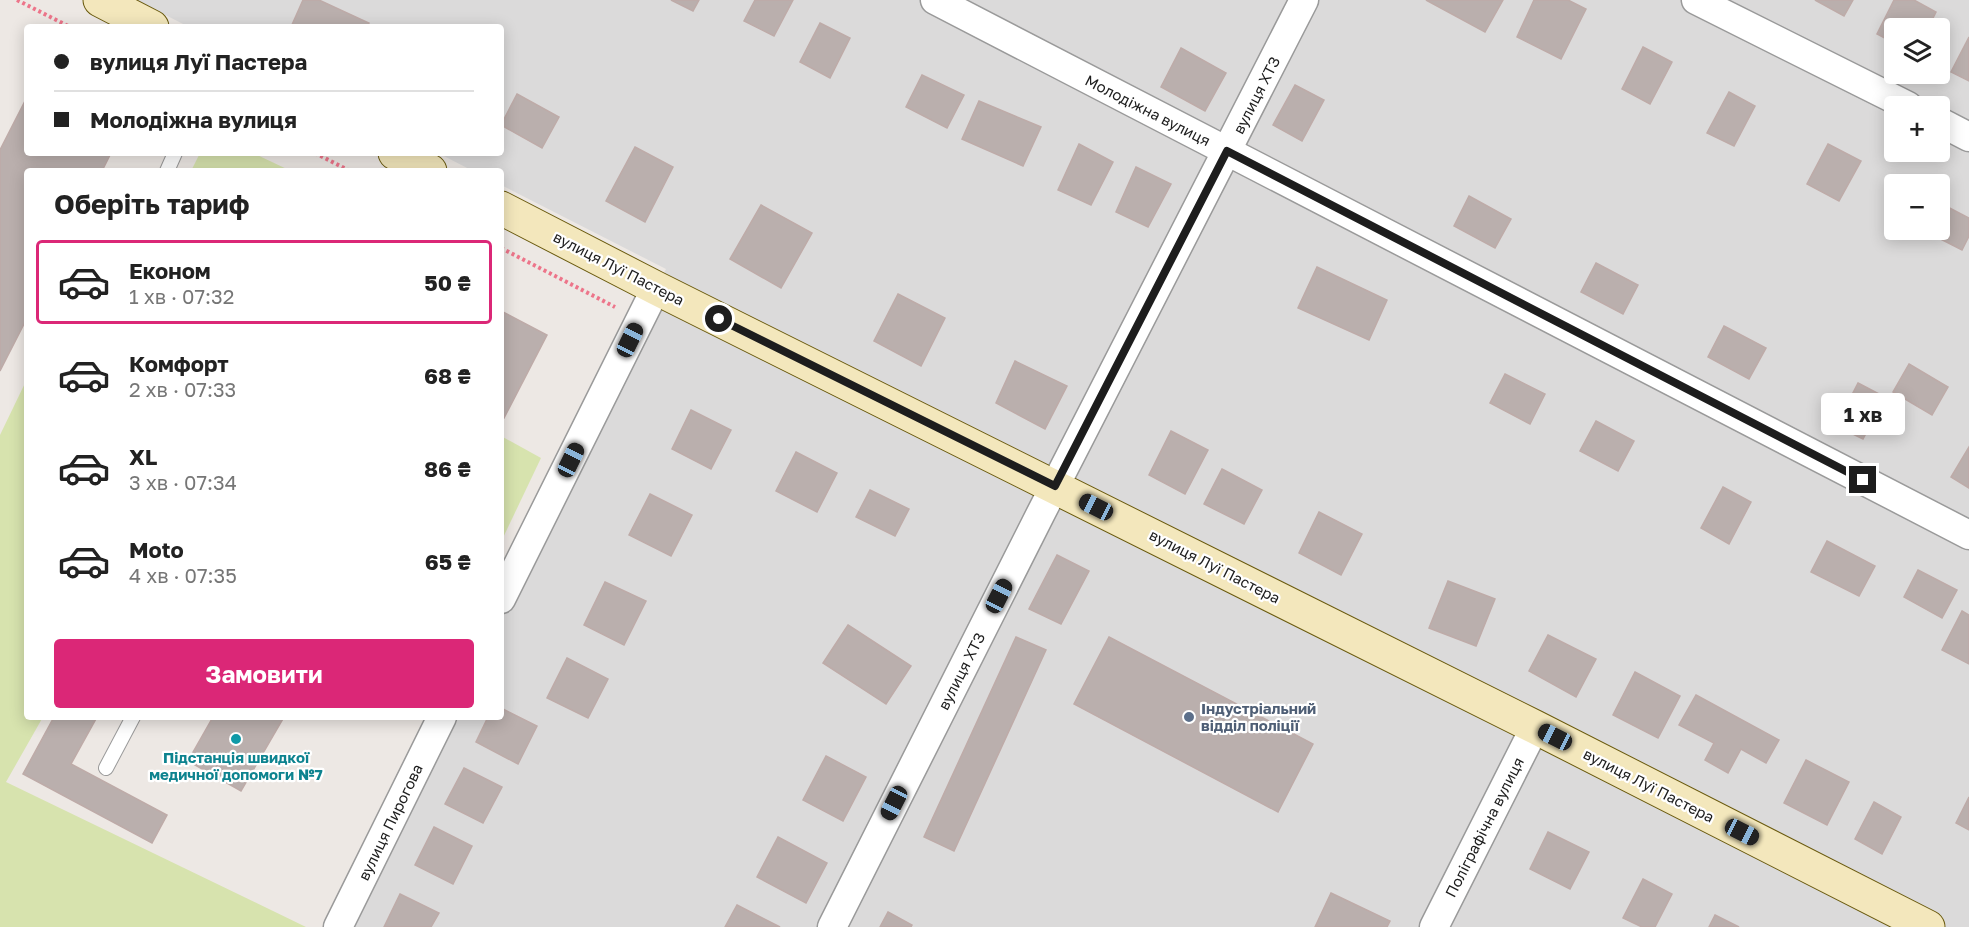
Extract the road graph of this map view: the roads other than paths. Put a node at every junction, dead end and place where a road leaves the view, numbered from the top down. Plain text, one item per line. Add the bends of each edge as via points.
1 (100, 0) edge
2 (935, 0) edge
3 (1304, 0) edge
4 (1696, 0) edge
5 (146, 24) edge
6 (1888, 96) edge
7 (1950, 127) edge
8 (1969, 137) edge
9 (1227, 151) junction
10 (401, 156) edge
11 (424, 168) edge
12 (504, 210) edge
13 (656, 288) junction
14 (1055, 486) junction
15 (1969, 535) edge
16 (504, 593) edge
17 (131, 720) edge
18 (441, 720) edge
19 (1534, 727) junction
20 (106, 768) dead end
21 (338, 927) edge
22 (832, 927) edge
23 (1434, 927) edge
24 (1928, 927) edge

1 - 5 street
2 - 9 street, Молодіжна вулиця
3 - 9 street, вулиця ХТЗ
4 - 6 street
7 - 8 street
9 - 14 street, вулиця ХТЗ
9 - 15 street, Молодіжна вулиця
10 - 11 street
12 - 13 street, вулиця Луї Пастера
13 - 14 street, вулиця Луї Пастера
13 - 16 street
14 - 19 street, вулиця Луї Пастера
14 - 22 street, вулиця ХТЗ
17 - 20 lane
18 - 21 street, вулиця Пирогова
19 - 23 street, Поліграфічна вулиця
19 - 24 street, вулиця Луї Пастера

